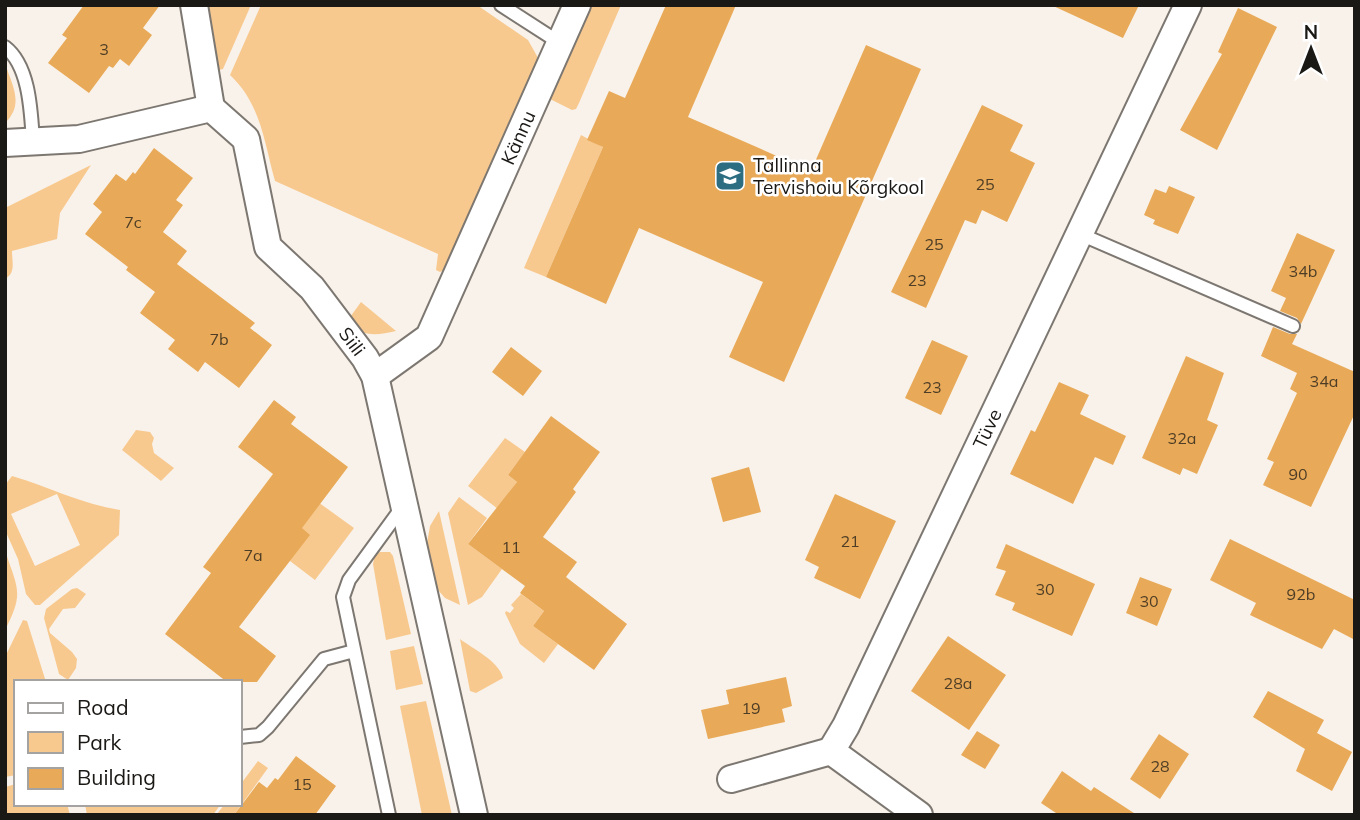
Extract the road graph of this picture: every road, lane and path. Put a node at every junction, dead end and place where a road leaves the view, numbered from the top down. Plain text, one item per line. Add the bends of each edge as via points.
1 (194, 5) edge
2 (501, 5) edge
3 (578, 5) edge
4 (1188, 5) edge
5 (560, 43) junction
6 (5, 47) edge
7 (211, 108) junction
8 (33, 142) junction
9 (5, 144) edge
10 (1080, 234) junction
11 (1293, 326) dead end
12 (375, 376) junction
13 (404, 505) junction
14 (354, 652) junction
15 (242, 737) edge
16 (831, 751) junction
17 (731, 779) dead end
18 (389, 815) edge
19 (474, 815) edge
20 (919, 815) edge

1 - 7 street
2 - 5 lane
3 - 5 street, Kännu
4 - 10 street, Tüve
5 - 12 street, Kännu via 429,337
6 - 8 lane via 19,65 30,100
7 - 8 street via 79,139
7 - 12 street, Siili via 246,139 268,247 312,288
8 - 9 street
10 - 11 lane
10 - 16 street, Tüve
12 - 13 street, Siili
13 - 14 lane via 349,580 343,597
13 - 19 street, Siili
14 - 15 lane via 324,659 268,727 259,735
14 - 18 lane
16 - 17 street
16 - 20 street

